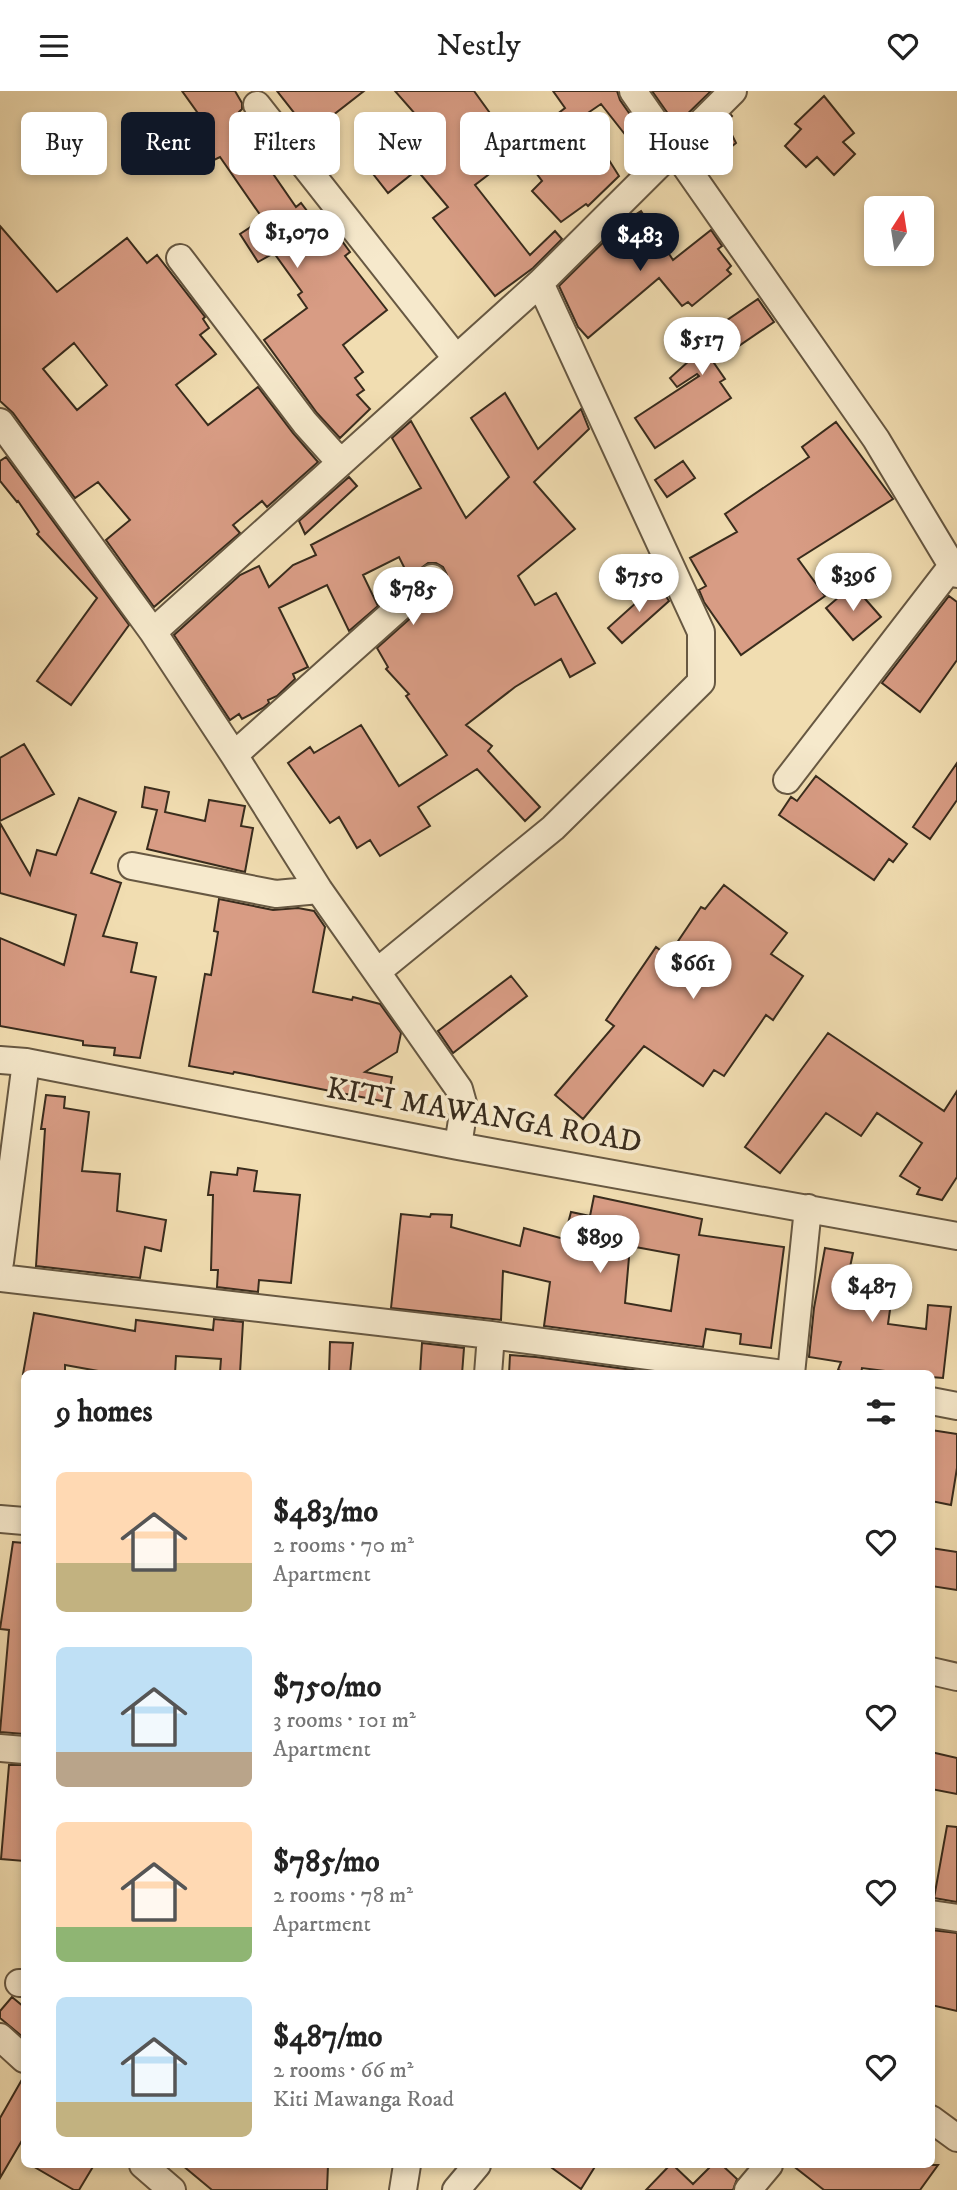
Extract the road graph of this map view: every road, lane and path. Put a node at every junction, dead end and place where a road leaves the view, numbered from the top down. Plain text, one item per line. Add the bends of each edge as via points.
1 (634, 91) edge
2 (733, 91) edge
3 (257, 105) dead end
4 (649, 112) edge
5 (711, 112) edge
6 (646, 175) edge
7 (693, 175) edge
8 (180, 258) dead end
9 (540, 283) junction
10 (456, 358) junction
11 (0, 422) edge
12 (342, 461) junction
13 (955, 570) edge
14 (432, 578) dead end
15 (153, 632) junction
16 (234, 755) junction
17 (787, 780) dead end
18 (132, 866) dead end
19 (319, 890) junction
20 (378, 971) junction
21 (0, 1060) edge
22 (26, 1062) junction
23 (458, 1146) junction
24 (808, 1208) junction
25 (957, 1236) edge
26 (0, 1262) edge
27 (0, 1278) edge
28 (491, 1335) junction
29 (488, 1370) edge
30 (730, 1370) edge
31 (791, 1370) edge
32 (935, 1402) edge
33 (957, 1406) edge
34 (0, 1519) edge
35 (21, 1521) edge
36 (935, 1672) edge
37 (957, 1677) edge
38 (0, 1748) edge
39 (21, 1751) edge
40 (935, 1915) edge
41 (957, 1918) edge
42 (0, 2038) edge
43 (21, 2056) edge
44 (935, 2122) edge
45 (957, 2138) edge
46 (146, 2168) edge
47 (407, 2168) edge
48 (474, 2168) edge
49 (766, 2168) edge
50 (172, 2190) edge
51 (403, 2190) edge
52 (456, 2190) edge
53 (748, 2190) edge

1 - 4 street
2 - 5 street
3 - 10 street
6 - 9 street
7 - 13 street via 876,439
8 - 12 street via 304,423
9 - 10 street
9 - 20 street via 701,632 701,682 554,828
10 - 12 street
11 - 15 street
12 - 15 street
13 - 17 street
14 - 16 street
15 - 16 street
16 - 19 street
18 - 19 street via 276,894
19 - 20 street
20 - 23 street via 459,1089 464,1107
21 - 22 street, KITI MAWANGA ROAD
22 - 23 street, KITI MAWANGA ROAD
22 - 26 street
23 - 24 street, KITI MAWANGA ROAD
24 - 25 street, KITI MAWANGA ROAD
24 - 31 street
27 - 28 street
28 - 29 street
28 - 30 street
32 - 33 street
34 - 35 street
36 - 37 street
38 - 39 street
40 - 41 street
42 - 43 street
44 - 45 street
46 - 50 street
47 - 51 street
48 - 52 street
49 - 53 street

